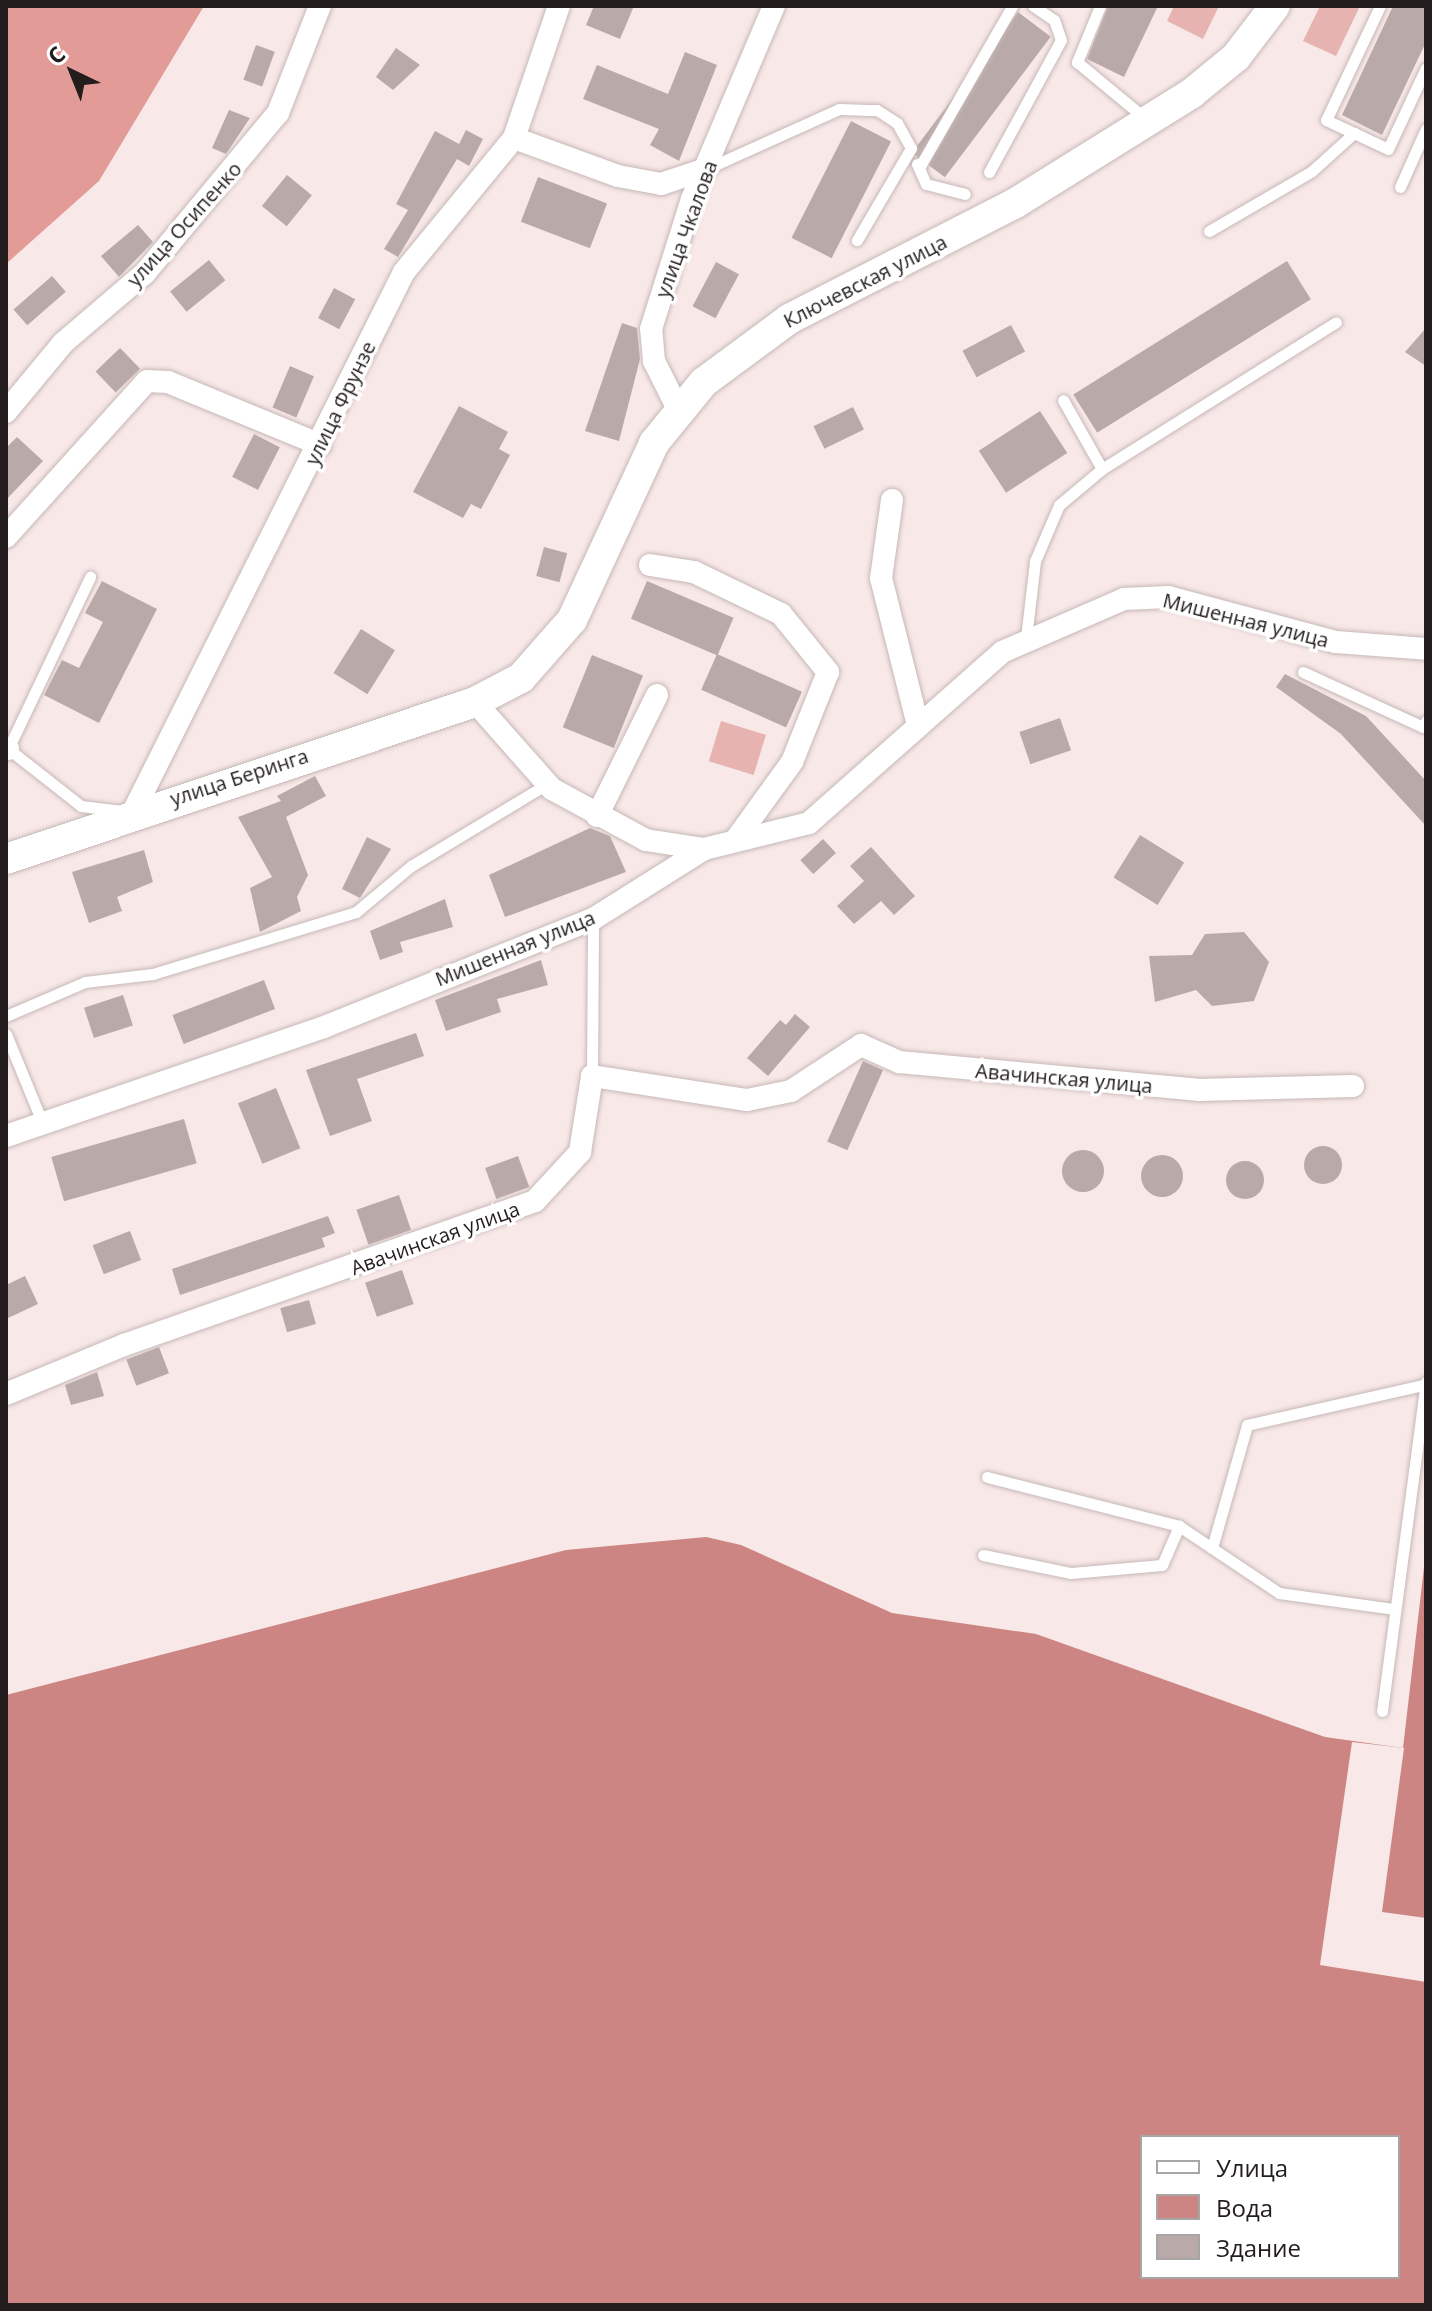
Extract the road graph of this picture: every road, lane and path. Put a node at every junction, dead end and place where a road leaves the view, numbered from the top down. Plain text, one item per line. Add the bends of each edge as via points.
1 (320, 6) edge
2 (559, 6) edge
3 (774, 6) edge
4 (1012, 6) edge
5 (1033, 6) edge
6 (1100, 6) edge
7 (1275, 6) edge
8 (1380, 6) edge
9 (1426, 68) edge
10 (1149, 121) junction
11 (1426, 129) edge
12 (1354, 133) junction
13 (514, 138) junction
14 (911, 148) junction
15 (919, 168) junction
16 (706, 169) junction
17 (989, 172) dead end
18 (1400, 187) dead end
19 (965, 194) dead end
20 (1209, 231) dead end
21 (857, 240) dead end
22 (1336, 322) dead end
23 (1063, 400) dead end
24 (678, 409) junction
25 (6, 412) edge
26 (321, 445) junction
27 (1102, 469) junction
28 (892, 500) dead end
29 (6, 537) edge
30 (650, 565) dead end
31 (90, 577) dead end
32 (1026, 638) junction
33 (1426, 649) edge
34 (1303, 672) dead end
35 (657, 695) dead end
36 (475, 702) junction
37 (917, 721) junction
38 (1426, 721) edge
39 (7, 748) edge
40 (547, 784) junction
41 (133, 812) junction
42 (597, 816) junction
43 (737, 838) junction
44 (704, 849) junction
45 (6, 859) edge
46 (593, 919) junction
47 (6, 1016) edge
48 (6, 1034) edge
49 (592, 1076) junction
50 (1353, 1086) dead end
51 (43, 1124) junction
52 (6, 1136) edge
53 (1425, 1383) edge
54 (6, 1394) edge
55 (987, 1477) dead end
56 (1179, 1526) junction
57 (1212, 1548) junction
58 (983, 1555) dead end
59 (1395, 1609) junction
60 (1382, 1711) dead end

1 - 25 street, улица Осипенко via 278,113 145,273 63,343
2 - 13 street, улица Фрунзе
3 - 16 street, улица Чкалова
4 - 15 lane
5 - 17 lane via 1054,20 1061,40
6 - 10 lane via 1077,62
7 - 10 main road, Ключевская улица via 1228,65
8 - 12 lane via 1326,120
9 - 12 lane via 1388,149
10 - 24 main road, Ключевская улица via 1014,204 789,319 732,358
11 - 18 lane
12 - 20 lane via 1312,171
13 - 16 street via 618,176 661,184
13 - 26 street, улица Фрунзе via 404,272
14 - 15 lane
14 - 16 lane via 897,123 856,106
14 - 21 lane
15 - 19 lane via 926,184
16 - 24 street, улица Чкалова via 651,329 654,361
22 - 27 lane
23 - 27 lane
24 - 36 main road, Ключевская улица via 644,462 562,634 521,678
26 - 29 street via 168,382 147,381
26 - 41 street, улица Фрунзе
27 - 32 lane via 1059,505 1035,561
28 - 37 street via 881,578
30 - 43 street via 694,572 781,614 828,672 792,762
31 - 39 lane
32 - 33 street, Мишенная улица via 1124,599 1168,597 1336,642
32 - 37 street, Мишенная улица
34 - 38 lane via 1423,727
35 - 42 street
36 - 40 street
36 - 41 main road, улица Беринга
37 - 43 street, Мишенная улица via 875,771 809,823
39 - 41 lane via 81,806
40 - 42 street
40 - 47 lane via 411,866 356,912 153,974 85,982
41 - 45 main road, улица Беринга
42 - 44 street via 646,840
43 - 44 street, Мишенная улица
44 - 46 street, Мишенная улица
46 - 49 lane
46 - 51 street, Мишенная улица via 324,1027
48 - 51 lane
49 - 50 street, Авачинская улица via 747,1100 791,1091 861,1045 899,1062 1198,1090
49 - 54 street, Авачинская улица via 580,1152 535,1201
51 - 52 street, Мишенная улица
53 - 57 lane via 1247,1425
53 - 59 lane
55 - 56 lane
56 - 57 lane
56 - 58 lane via 1162,1565 1071,1573
57 - 59 lane via 1279,1593
59 - 60 lane

